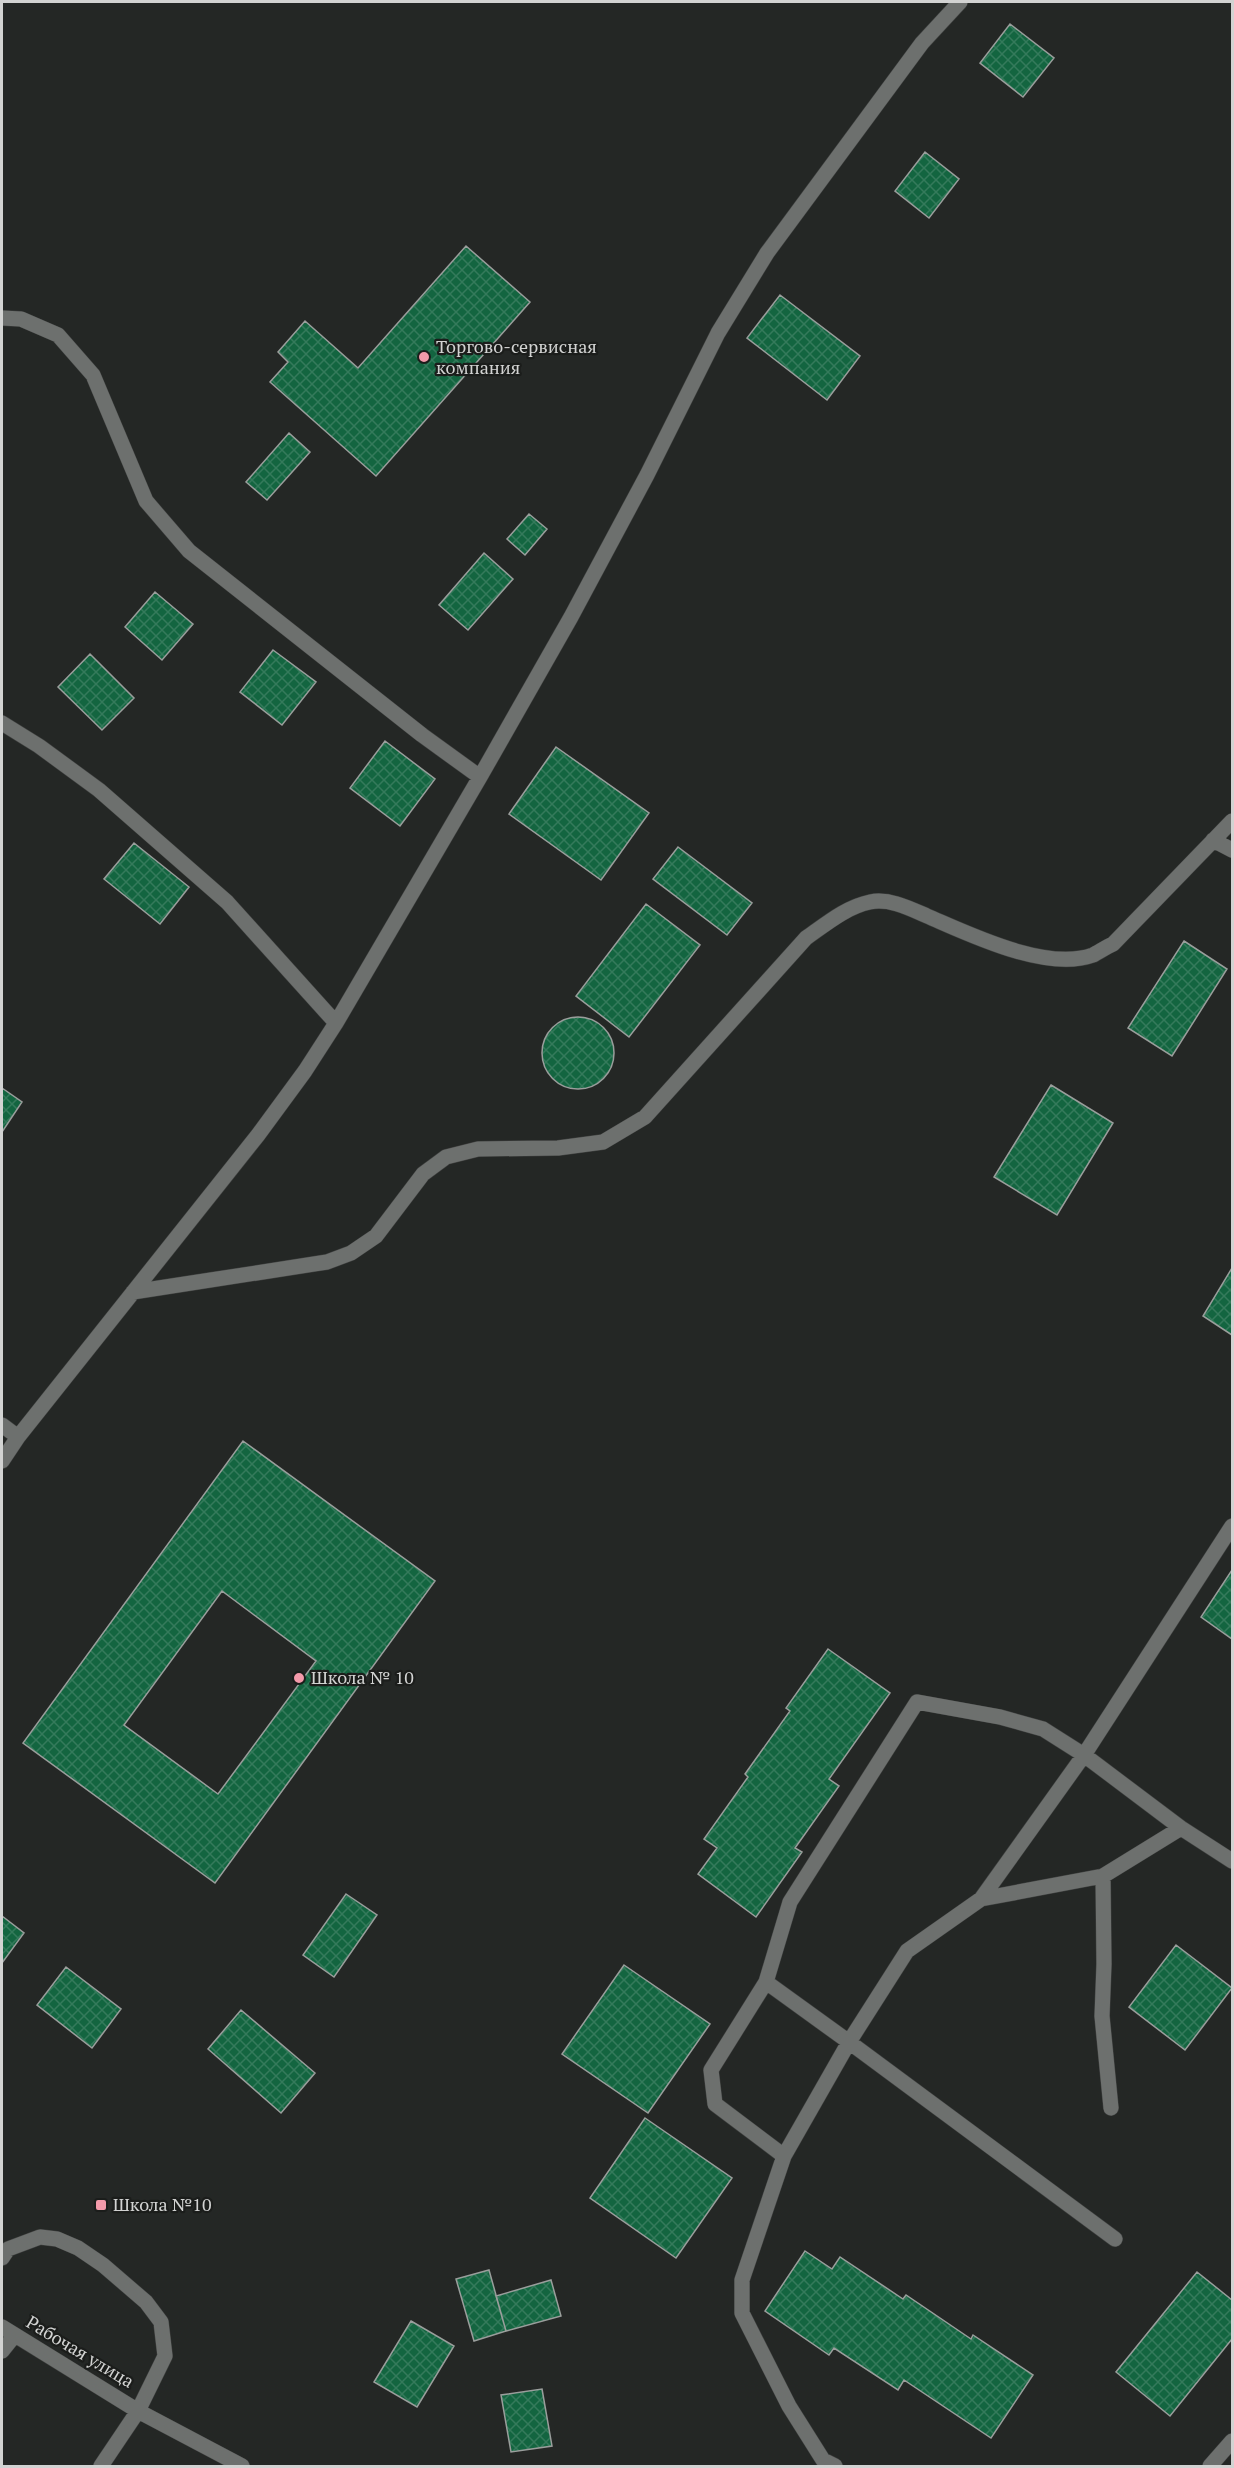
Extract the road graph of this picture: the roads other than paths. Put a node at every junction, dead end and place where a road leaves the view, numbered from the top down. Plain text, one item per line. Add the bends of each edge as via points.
1 (960, 2) edge
2 (2, 318) edge
3 (2, 723) edge
4 (480, 777) junction
5 (1233, 821) edge
6 (1213, 840) junction
7 (1233, 850) edge
8 (336, 1023) junction
9 (133, 1292) junction
10 (2, 1425) edge
11 (18, 1437) junction
12 (2, 1461) edge
13 (1233, 1526) edge
14 (1083, 1755) junction
15 (1181, 1828) junction
16 (1233, 1861) edge
17 (1103, 1876) junction
18 (981, 1899) junction
19 (766, 1982) junction
20 (849, 2042) junction
21 (1111, 2108) dead end
22 (784, 2156) junction
23 (1115, 2239) dead end
24 (2, 2258) edge
25 (8, 2331) edge
26 (2, 2351) edge
27 (138, 2411) junction
28 (1233, 2441) edge
29 (101, 2466) edge
30 (242, 2466) edge
31 (835, 2466) edge
32 (1210, 2466) edge

1 - 4 street via 921,43 767,253 718,333 571,617
2 - 4 street via 21,319 58,335 93,375 146,501 189,550
3 - 8 street via 99,790 227,902
4 - 8 street
5 - 6 street
6 - 7 street
6 - 9 street via 1113,944 1092,955 1042,957 988,943 899,904 871,902 838,915 806,938 645,1117 603,1142 558,1148 478,1149 446,1157 423,1174 376,1236 351,1253 327,1262
8 - 9 street via 258,1135
9 - 11 street
10 - 11 street
11 - 12 street
13 - 14 street
14 - 15 street
14 - 18 street
14 - 19 street via 1043,1729 917,1702 790,1902
15 - 16 street
15 - 17 street
17 - 18 street
17 - 21 street via 1102,2016
18 - 20 street via 907,1951
19 - 20 street
19 - 22 street via 711,2070 715,2104
20 - 22 street
20 - 23 street
22 - 31 street via 742,2280 742,2313 789,2406 824,2460
24 - 27 street via 8,2249 40,2236 57,2239 103,2265 146,2302 161,2322 165,2356
25 - 26 street
25 - 27 street, Рабочая улица
27 - 29 street, Рабочая улица
27 - 30 street, Рабочая улица
28 - 32 street

